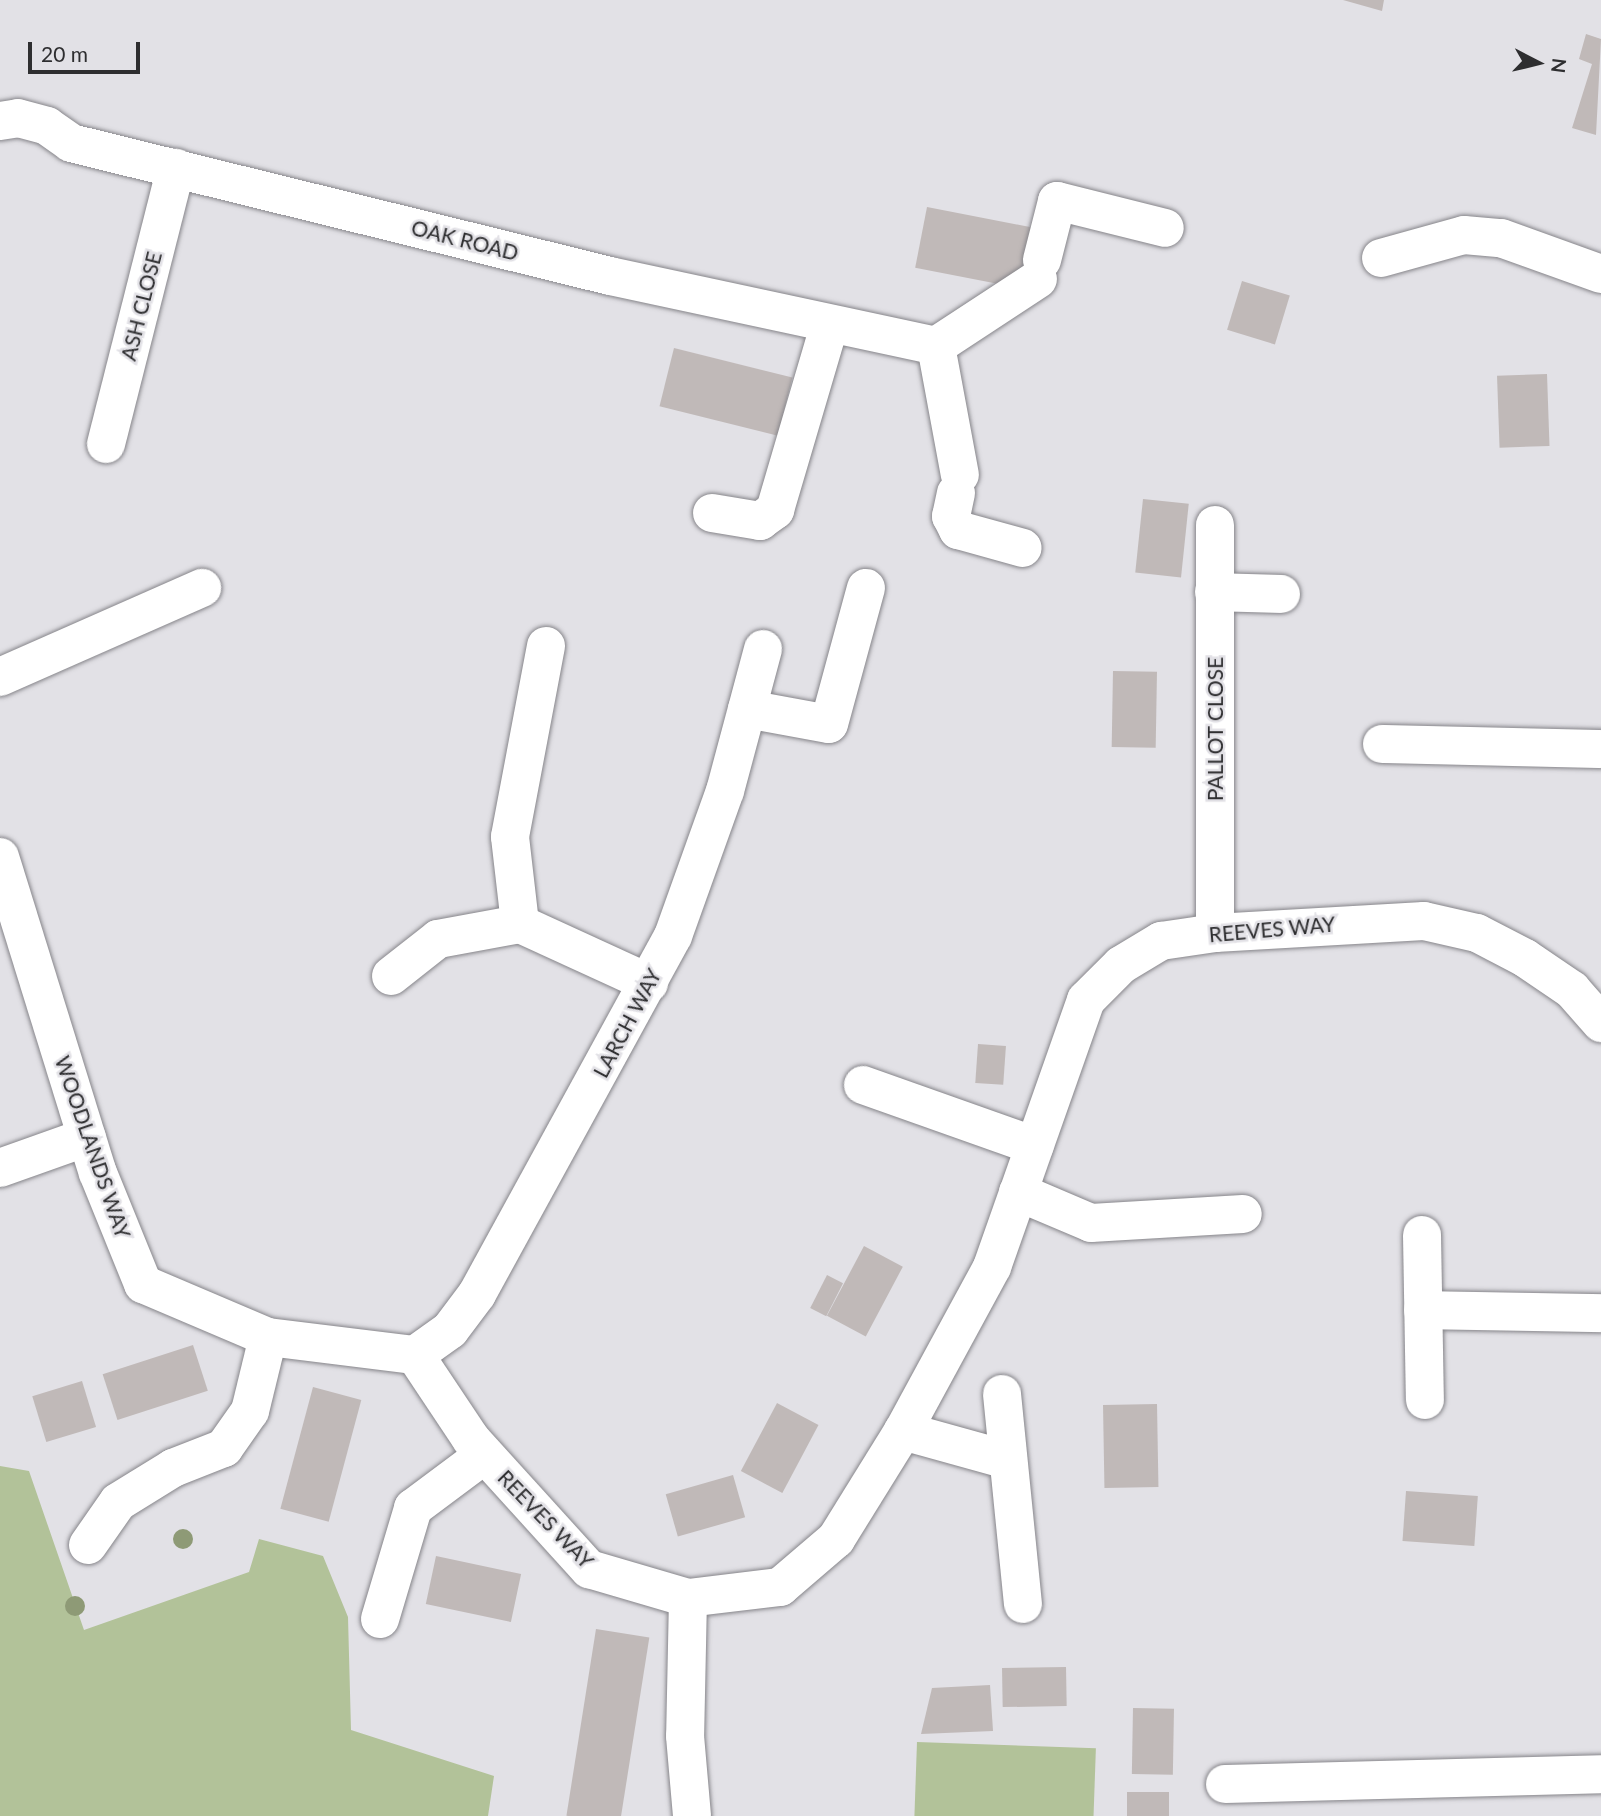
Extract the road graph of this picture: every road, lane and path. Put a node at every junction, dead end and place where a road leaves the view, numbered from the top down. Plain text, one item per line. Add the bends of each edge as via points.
1 (0, 121) edge
2 (176, 168) junction
3 (1166, 228) dead end
4 (1381, 258) dead end
5 (1601, 274) edge
6 (829, 326) junction
7 (936, 346) junction
8 (106, 444) dead end
9 (712, 513) dead end
10 (1215, 525) dead end
11 (1023, 548) dead end
12 (202, 588) dead end
13 (866, 589) dead end
14 (1214, 593) junction
15 (1281, 594) dead end
16 (546, 646) dead end
17 (763, 649) dead end
18 (0, 677) edge
19 (747, 709) junction
20 (1382, 744) dead end
21 (1601, 749) edge
22 (0, 857) edge
23 (520, 924) junction
24 (1215, 933) junction
25 (391, 976) dead end
26 (649, 984) junction
27 (1601, 1023) edge
28 (863, 1085) dead end
29 (87, 1137) junction
30 (1035, 1146) junction
31 (2, 1168) edge
32 (1018, 1192) junction
33 (1243, 1214) dead end
34 (1422, 1235) dead end
35 (1423, 1310) junction
36 (1601, 1312) edge
37 (268, 1337) junction
38 (415, 1356) junction
39 (1002, 1394) dead end
40 (1425, 1400) dead end
41 (903, 1431) junction
42 (484, 1455) junction
43 (1004, 1459) junction
44 (88, 1545) dead end
45 (688, 1598) junction
46 (1023, 1604) dead end
47 (380, 1619) dead end
48 (1601, 1774) edge
49 (1225, 1784) dead end
50 (692, 1816) edge

1 - 2 street, OAK ROAD via 37,123 71,143
2 - 6 street, OAK ROAD
2 - 8 street, ASH CLOSE
3 - 7 street via 1057,201 1040,270
4 - 5 street via 1464,235 1501,238
6 - 7 street, OAK ROAD
6 - 9 street via 775,510 760,521
7 - 11 street via 958,484 951,516 958,530
10 - 14 street, PALLOT CLOSE
12 - 18 street
13 - 19 street via 829,724
14 - 15 street
14 - 24 street, PALLOT CLOSE
16 - 23 street via 510,837
17 - 19 street, LARCH WAY
19 - 26 street, LARCH WAY via 687,896
20 - 21 street
22 - 29 street, WOODLANDS WAY
23 - 25 street via 438,939
23 - 26 street
24 - 27 street, REEVES WAY via 1374,919 1463,930 1525,958 1572,990
24 - 30 street, REEVES WAY via 1161,941 1121,965 1086,1000
26 - 38 street, LARCH WAY via 477,1294 450,1330
28 - 30 street
29 - 31 street
29 - 37 street, WOODLANDS WAY via 143,1284
30 - 32 street, REEVES WAY
32 - 33 street via 1091,1223
32 - 41 street, REEVES WAY via 992,1267
34 - 35 street
35 - 36 street
35 - 40 street
37 - 38 street, WOODLANDS WAY
37 - 44 street via 250,1411 224,1448 173,1468 118,1502
38 - 42 street, REEVES WAY
39 - 43 street
41 - 43 street
41 - 45 street, REEVES WAY via 836,1539 780,1587
42 - 45 street, REEVES WAY via 589,1569
42 - 47 street via 414,1508
43 - 46 street
45 - 50 street via 685,1735
48 - 49 street

